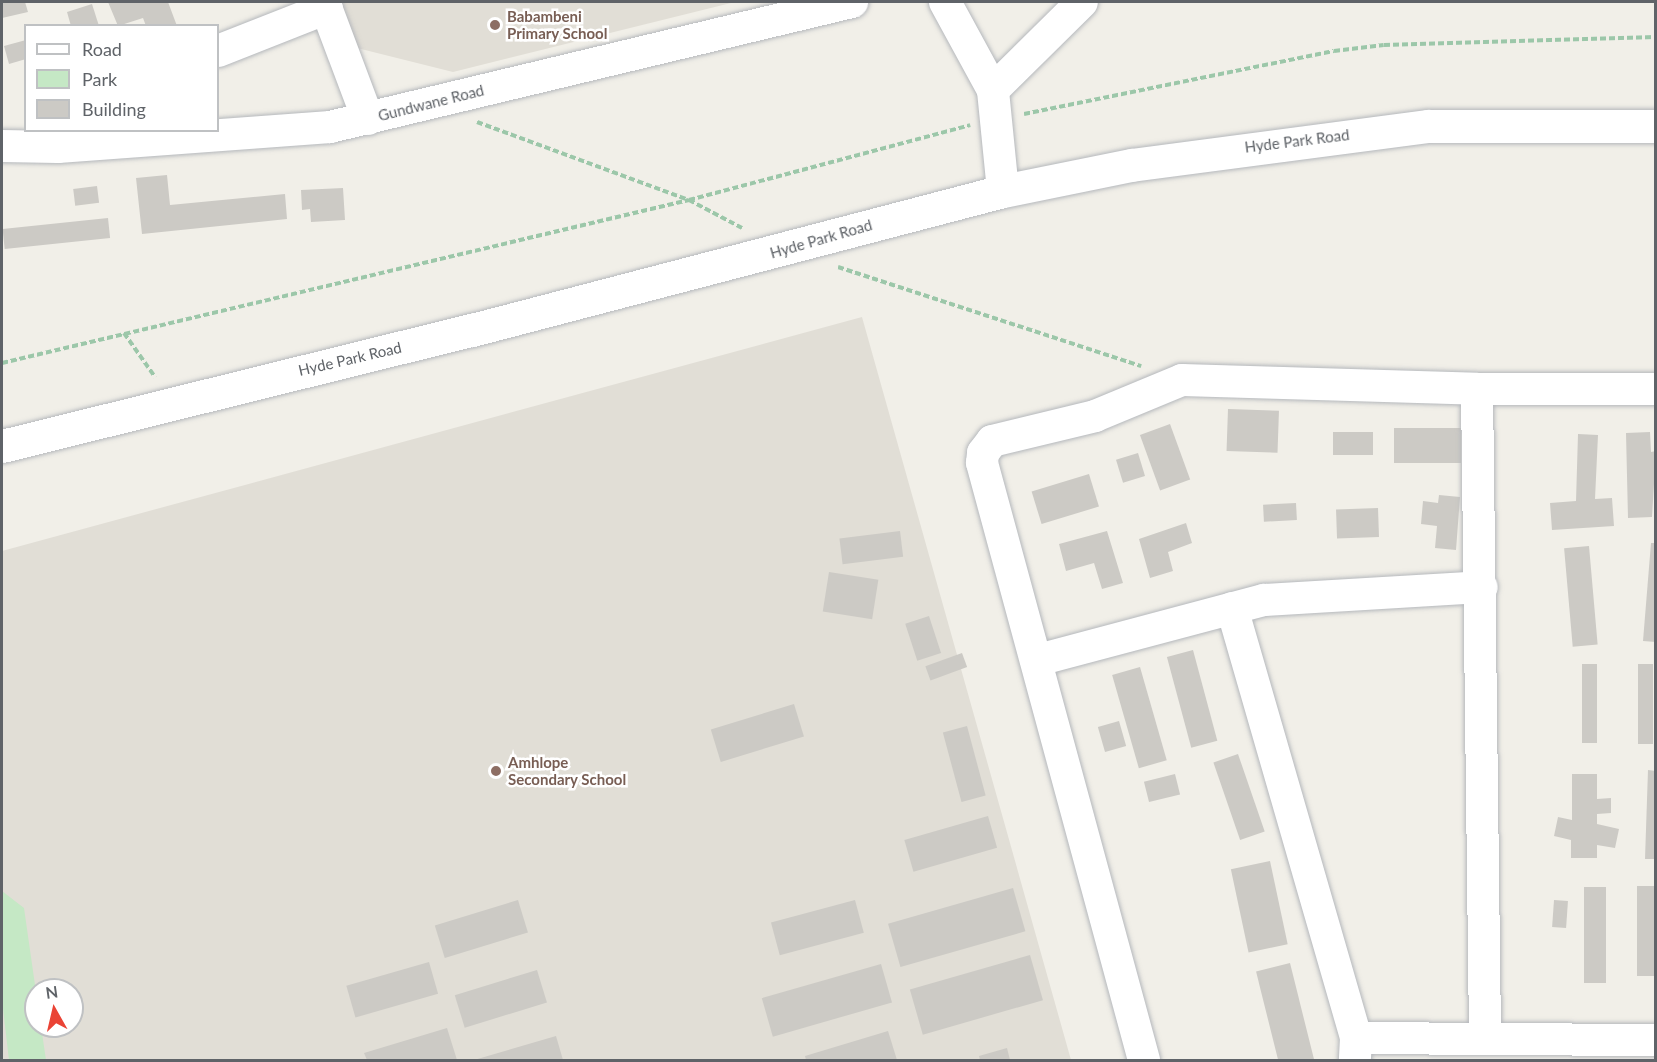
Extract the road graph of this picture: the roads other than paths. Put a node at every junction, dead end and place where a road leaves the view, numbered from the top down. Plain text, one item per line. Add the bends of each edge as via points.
1 (852, 2) edge
2 (945, 2) edge
3 (1082, 2) edge
4 (325, 5) edge
5 (219, 51) edge
6 (994, 105) junction
7 (368, 119) junction
8 (1656, 126) edge
9 (218, 132) edge
10 (219, 132) edge
11 (60, 139) edge
12 (2, 146) edge
13 (1003, 191) junction
14 (1477, 389) junction
15 (1656, 389) edge
16 (2, 446) edge
17 (1482, 587) junction
18 (1232, 608) junction
19 (1038, 660) junction
20 (1485, 1039) junction
21 (1656, 1040) edge
22 (1356, 1049) edge
23 (1144, 1060) edge

1 - 7 street, Gundwane Road
2 - 6 street
3 - 6 street
4 - 5 street
4 - 7 street
6 - 13 street
7 - 10 street, Gundwane Road via 330,127
8 - 13 street, Hyde Park Road via 1417,127 1223,151
9 - 11 street, Gundwane Road
11 - 12 street, Gundwane Road
13 - 16 street, Hyde Park Road via 484,327
14 - 15 street
14 - 17 street
14 - 19 street via 1182,380 1095,416 992,441 983,453 982,464
17 - 18 street via 1288,596
17 - 20 street
18 - 19 street
18 - 22 street
19 - 23 street
20 - 21 street
20 - 22 street

